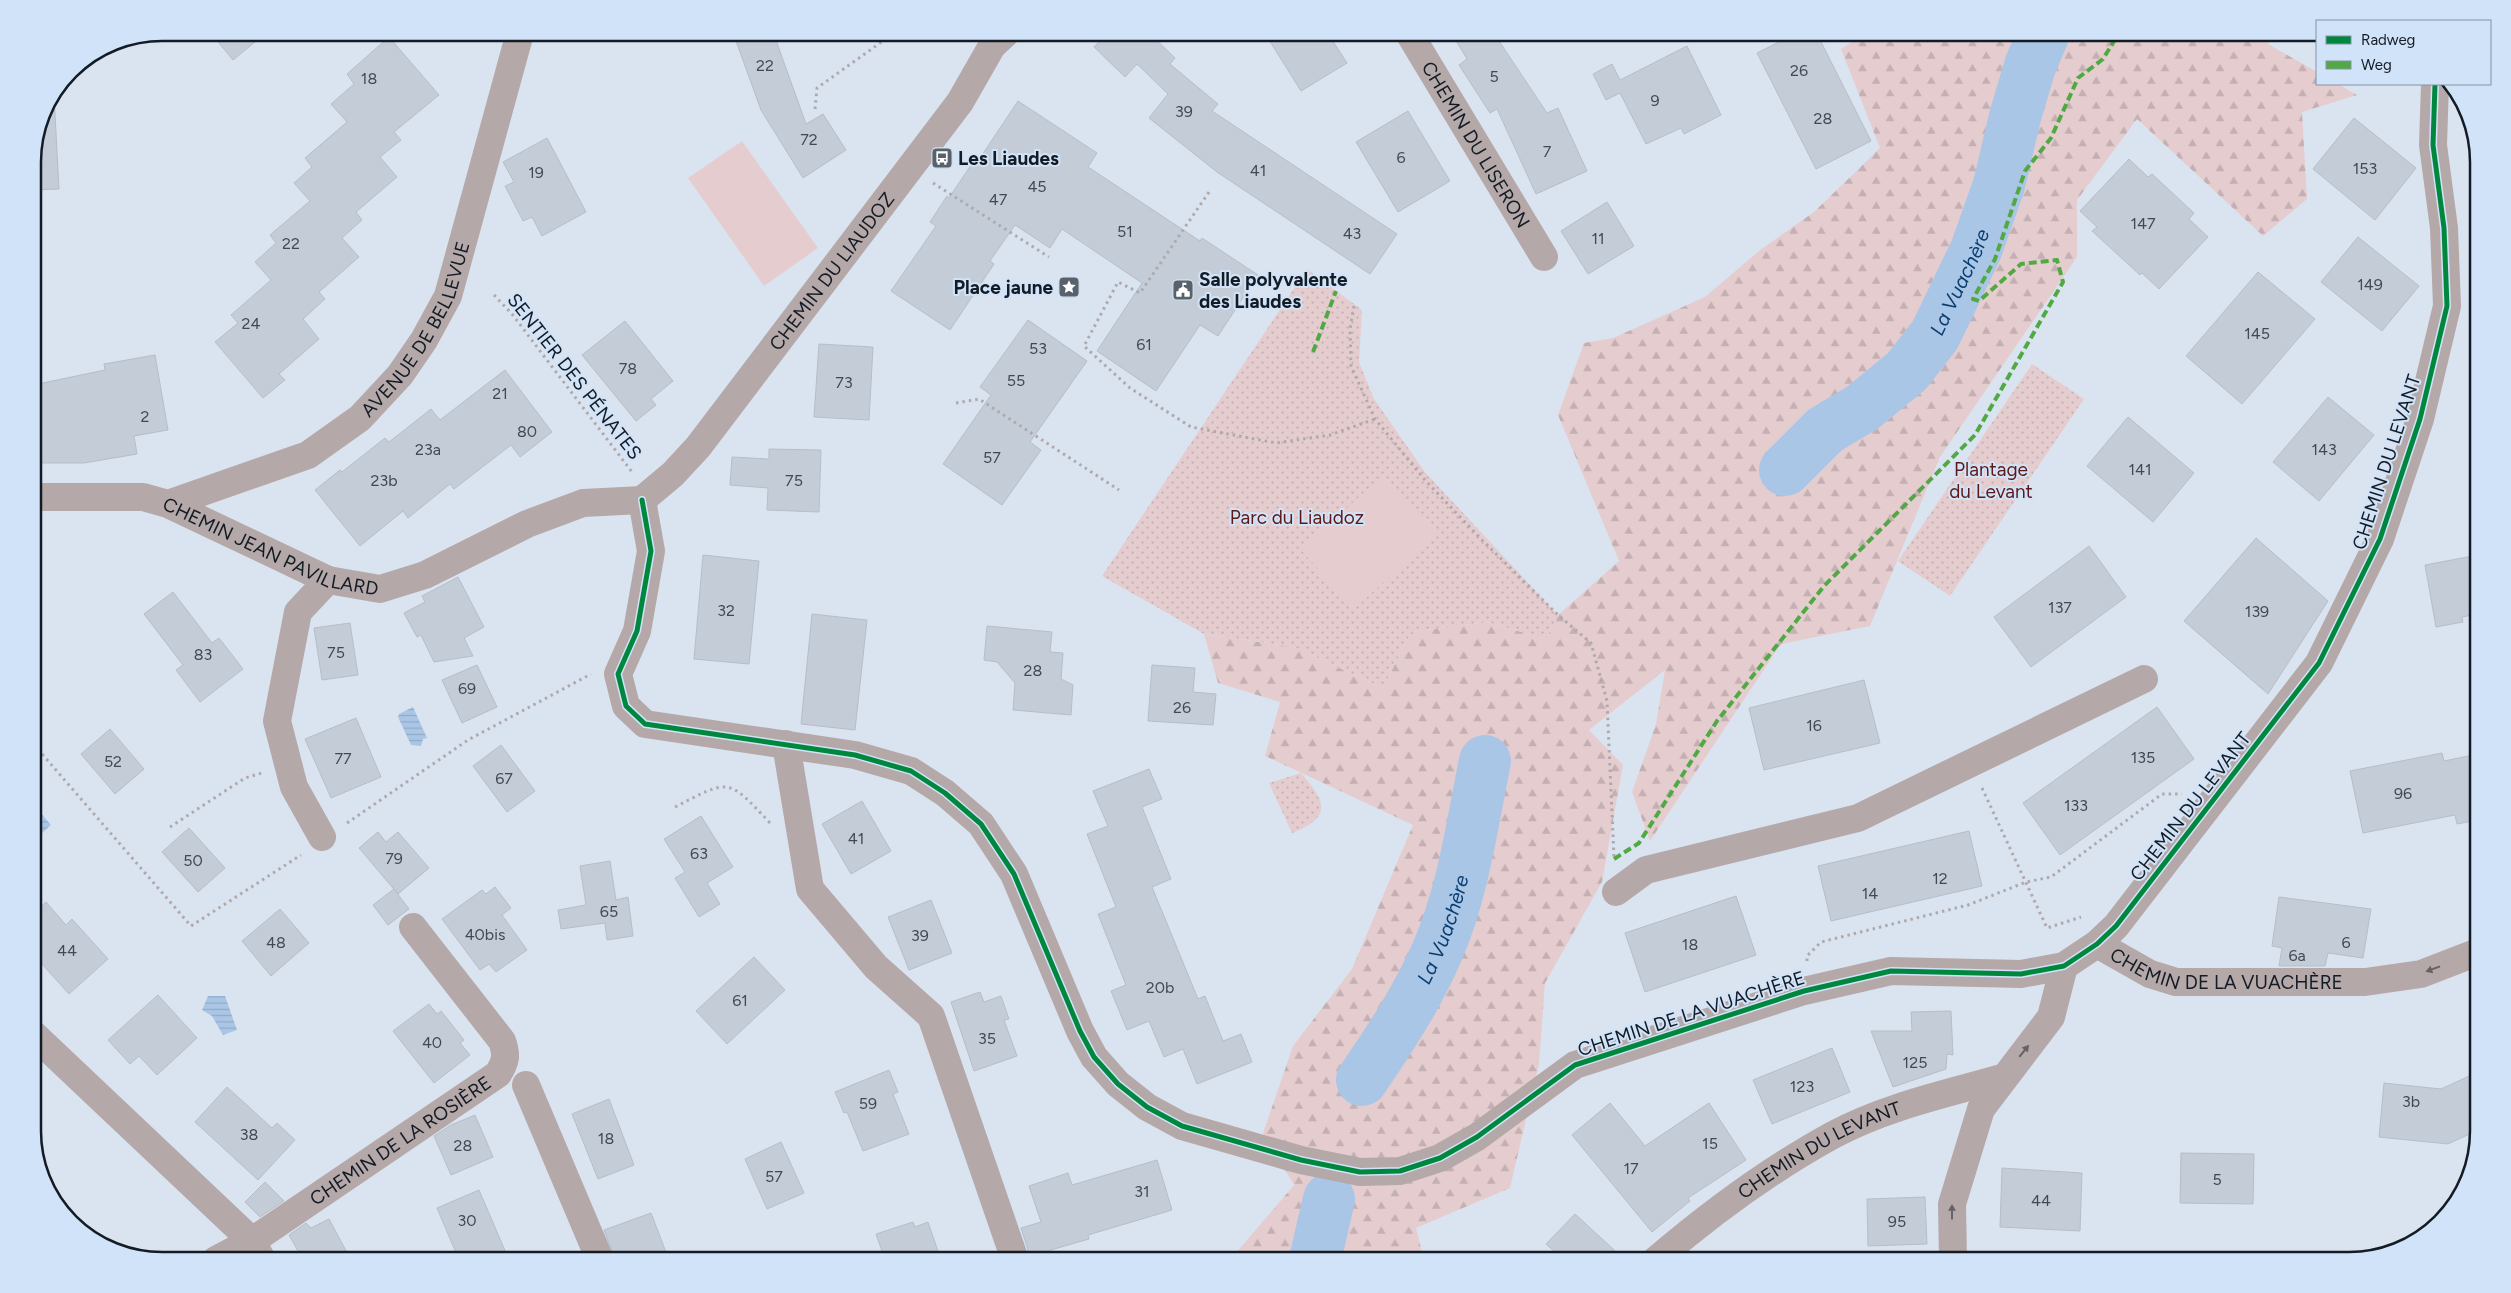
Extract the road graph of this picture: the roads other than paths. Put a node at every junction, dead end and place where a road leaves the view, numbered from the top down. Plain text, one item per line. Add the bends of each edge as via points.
1 (1415, 41) edge
2 (517, 42) edge
3 (991, 42) edge
4 (2435, 85) edge
5 (1544, 257) dead end
6 (638, 487) junction
7 (42, 497) edge
8 (168, 504) junction
9 (328, 580) junction
10 (2144, 679) dead end
11 (786, 744) junction
12 (322, 837) road end
13 (1616, 892) dead end
14 (413, 927) dead end
15 (2097, 944) junction
16 (2470, 955) edge
17 (2064, 966) junction
18 (42, 1043) edge
19 (2002, 1078) junction
20 (526, 1085) dead end
21 (257, 1251) edge
22 (597, 1252) edge
23 (1012, 1252) edge
24 (1666, 1252) edge
25 (1953, 1252) edge

1 - 5 street, CHEMIN DU LISERON
2 - 8 street, AVENUE DE BELLEVUE via 448,296 400,375 360,418 308,454
3 - 6 street, CHEMIN DU LIAUDOZ via 960,102 698,447 673,474
4 - 15 street, CHEMIN DU LEVANT via 2432,145 2444,228 2447,306 2420,419 2380,539 2319,663 2116,926
6 - 9 street, CHEMIN JEAN PAVILLARD via 582,503 527,524 425,575 380,589
6 - 11 street, CHEMIN DE LA VUACHÈRE via 651,551 637,631 618,674 626,706 645,724
7 - 8 street, CHEMIN JEAN PAVILLARD via 143,496
8 - 9 street, CHEMIN JEAN PAVILLARD
9 - 12 street via 298,612 278,721 294,787
10 - 13 street via 1858,818 1646,870
11 - 17 street, CHEMIN DE LA VUACHÈRE via 855,755 911,771 981,824 1014,874 1094,1057 1118,1084 1147,1107 1182,1126 1301,1160 1360,1172 1400,1171 1440,1158 1477,1137 1575,1065 1804,991 1891,971 2021,974
11 - 23 street via 810,889 876,967 930,1016
14 - 21 street, CHEMIN DE LA ROSIÈRE via 502,1041 505,1063 498,1074
16 -> 15 street, CHEMIN DE LA VUACHÈRE via 2421,974 2365,982 2176,982 2150,974
15 - 17 street, CHEMIN DE LA VUACHÈRE
19 -> 17 street via 2051,1017
18 - 21 street
19 - 24 street, CHEMIN DU LEVANT via 1909,1104 1834,1134 1710,1215
25 -> 19 street via 1952,1204 1981,1109
20 - 22 street

